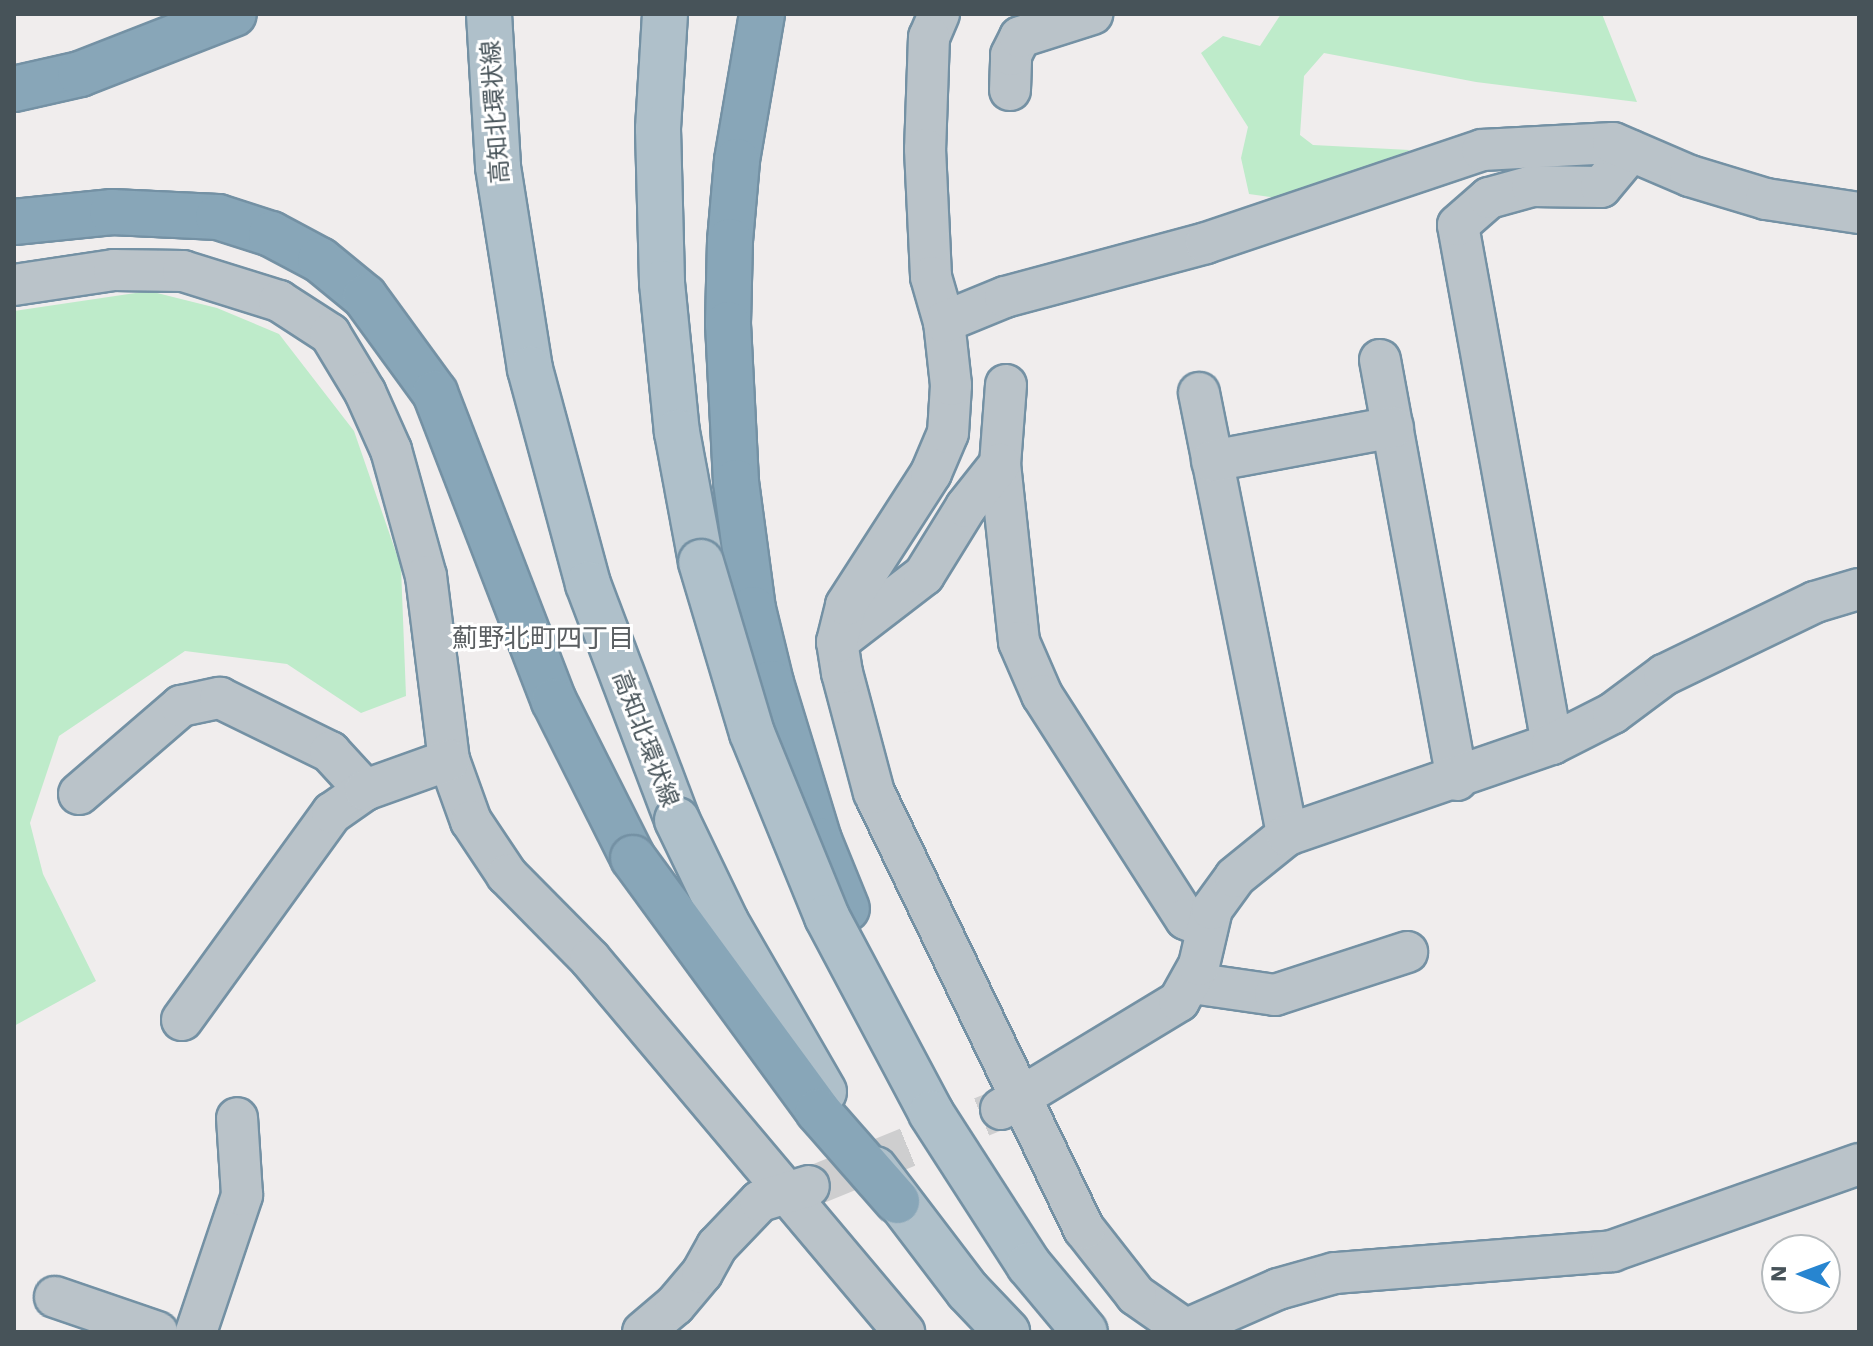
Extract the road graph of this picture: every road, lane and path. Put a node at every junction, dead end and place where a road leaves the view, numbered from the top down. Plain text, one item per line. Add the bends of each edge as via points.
1 (234, 14) edge
2 (489, 14) edge
3 (665, 14) edge
4 (762, 14) edge
5 (939, 14) edge
6 (1092, 14) edge
7 (14, 89) edge
8 (1010, 90) dead end
9 (1631, 151) junction
10 (1859, 213) edge
11 (14, 222) edge
12 (14, 285) edge
13 (944, 322) junction
14 (1380, 360) dead end
15 (1006, 385) dead end
16 (1199, 393) dead end
17 (1393, 427) junction
18 (1212, 461) junction
19 (1000, 464) junction
20 (1859, 589) edge
21 (837, 642) junction
22 (1552, 744) junction
23 (449, 760) junction
24 (1457, 780) junction
25 (365, 790) junction
26 (79, 794) dead end
27 (1287, 835) junction
28 (1207, 928) junction
29 (1407, 952) dead end
30 (1192, 983) junction
31 (182, 1020) dead end
32 (1011, 1104) junction
33 (931, 1113) junction
34 (237, 1118) dead end
35 (1859, 1164) edge
36 (801, 1188) junction
37 (897, 1201) junction
38 (55, 1297) dead end
39 (1185, 1331) edge
40 (157, 1332) edge
41 (196, 1332) edge
42 (643, 1332) edge
43 (904, 1332) edge
44 (1007, 1332) edge
45 (1085, 1332) edge

1 - 7 highway via 95,69
2 - 37 main road, 高知北環状線, bridge via 498,167 530,369 588,584 677,820 775,1009
3 - 33 main road, bridge via 658,129 662,283 677,432 701,562 752,733 788,828 833,930
4 - 33 highway, bridge via 747,90 730,241 730,407 744,552 794,765
5 - 13 street via 929,37 925,149 931,277
6 - 8 street via 1020,37 1011,55
9 - 10 street via 1766,199
9 - 13 street via 1613,143 1482,150 1206,243 1005,297
9 - 22 street via 1601,187 1532,186 1489,198 1458,225
11 - 37 highway, bridge via 139,211 218,217 271,234 320,260 365,297 435,393 554,701 633,858 808,1099
12 - 23 street via 114,270 183,271 279,301 330,334 391,450 426,576
13 - 21 street via 951,385 948,433 931,473 846,605
14 - 17 street
15 - 19 street
16 - 18 street
17 - 18 street
17 - 24 street
18 - 27 street
19 - 21 street via 924,575
19 - 28 street via 1019,642 1031,669 1186,919
20 - 22 street via 1815,602 1664,675 1613,713
21 - 32 street via 874,793
22 - 24 street
23 - 25 street
23 - 36 street via 471,821 507,875
24 - 27 street
25 - 26 street via 330,752 220,698 181,706
25 - 31 street via 332,813
27 - 28 street via 1235,877 1212,909
28 - 30 street
29 - 30 street via 1275,995
30 - 32 street via 1179,1001 1151,1022
32 - 39 street via 1084,1229 1136,1295
33 - 45 main road, bridge via 1029,1265
34 - 41 street via 242,1195
35 - 39 street via 1612,1251 1335,1273 1278,1289
36 - 42 street via 760,1201 717,1246 675,1305
36 - 43 street
37 - 44 main road, 高知北環状線, bridge
38 - 40 street

